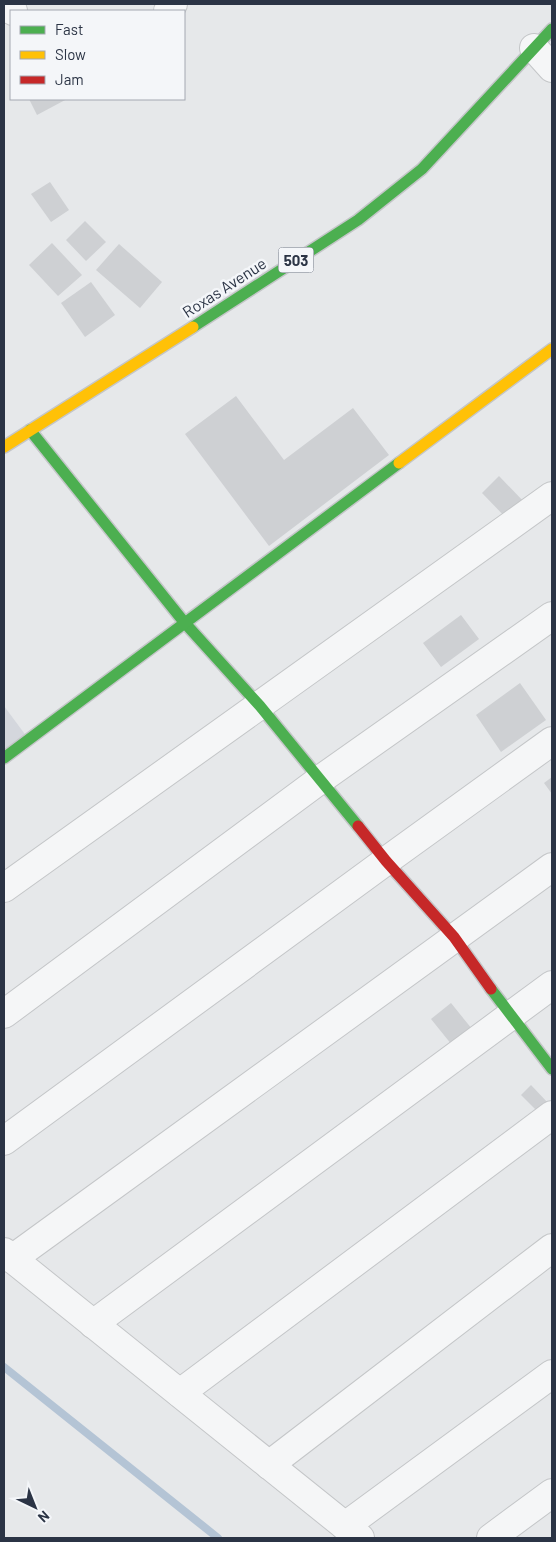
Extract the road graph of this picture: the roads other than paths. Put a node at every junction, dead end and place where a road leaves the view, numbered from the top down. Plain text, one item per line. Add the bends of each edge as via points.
1 (543, 38) edge
2 (552, 68) edge
3 (552, 349) edge
4 (30, 430) junction
5 (4, 447) edge
6 (552, 496) edge
7 (552, 616) edge
8 (184, 622) junction
9 (260, 706) junction
10 (552, 741) edge
11 (4, 758) edge
12 (321, 780) junction
13 (386, 861) junction
14 (552, 867) edge
15 (4, 888) edge
16 (454, 937) junction
17 (552, 985) edge
18 (4, 1014) edge
19 (510, 1016) junction
20 (552, 1068) edge
21 (552, 1115) edge
22 (4, 1141) edge
23 (552, 1248) edge
24 (8, 1256) edge
25 (93, 1324) junction
26 (552, 1374) edge
27 (180, 1394) junction
28 (269, 1465) junction
29 (552, 1493) edge
30 (352, 1532) edge
31 (491, 1538) edge

1 - 2 street
1 - 4 street, Roxas Avenue / 503 via 422,169 358,220
3 - 8 street
4 - 5 street, Roxas Avenue / 503
4 - 8 street
6 - 9 street
7 - 12 street
8 - 9 street
8 - 11 street
9 - 12 street
9 - 15 street
10 - 13 street
12 - 13 street
12 - 18 street
13 - 16 street
13 - 22 street
14 - 16 street
16 - 19 street
16 - 24 street
17 - 19 street
19 - 20 street
19 - 25 street
21 - 27 street
23 - 28 street
24 - 25 street
25 - 27 street
26 - 30 street
27 - 28 street
28 - 30 street
29 - 31 street

